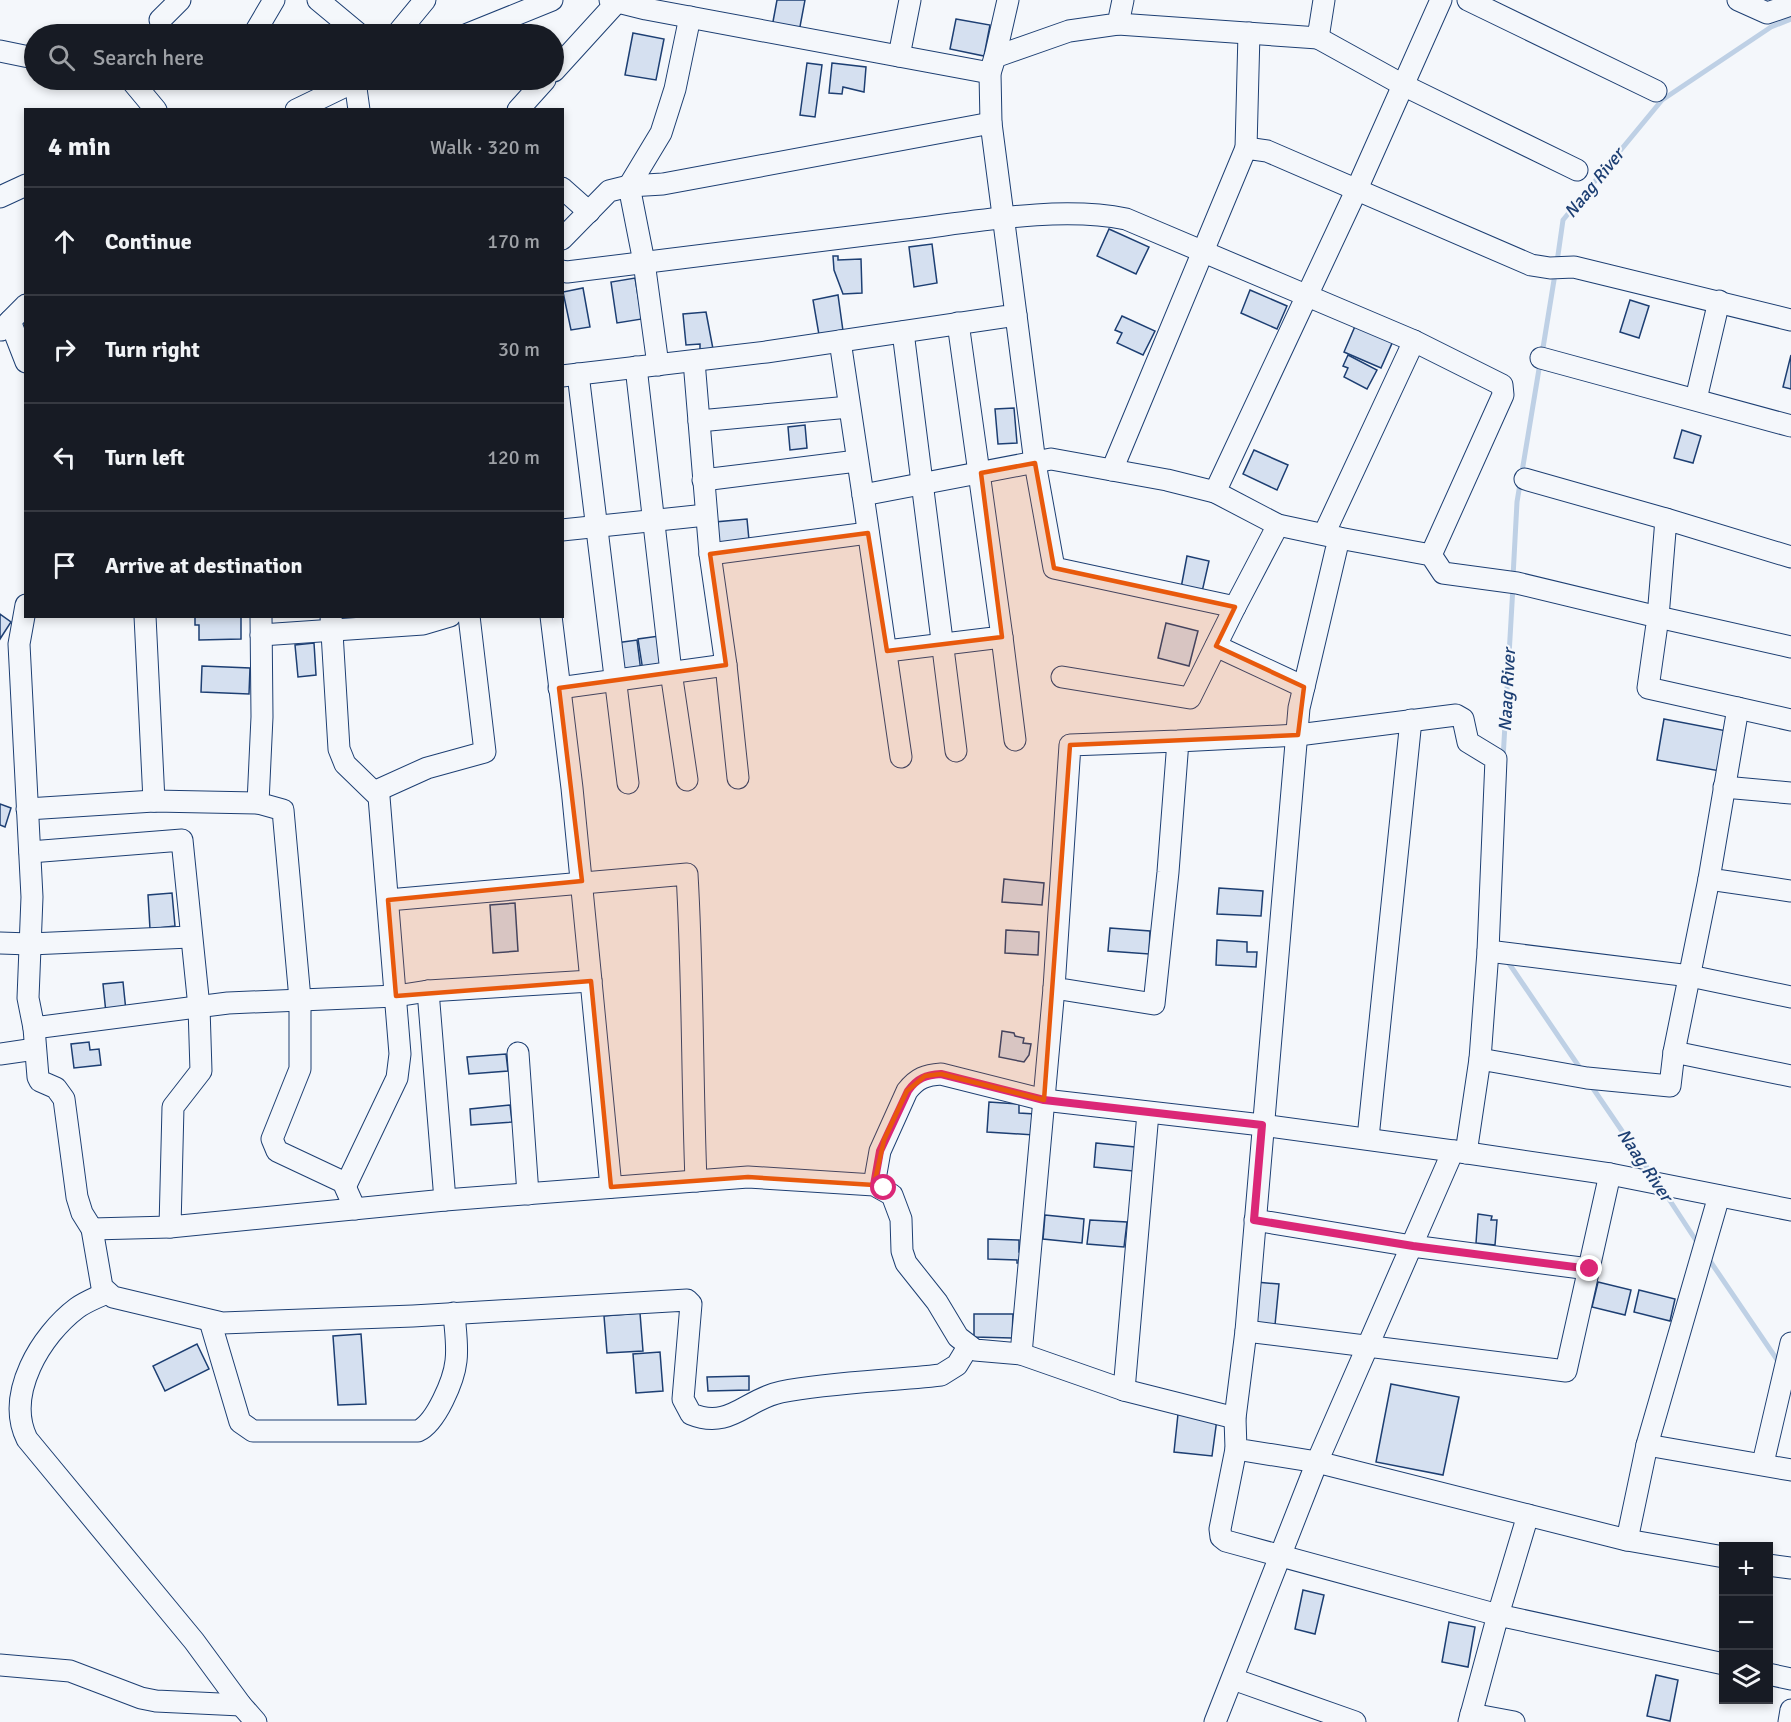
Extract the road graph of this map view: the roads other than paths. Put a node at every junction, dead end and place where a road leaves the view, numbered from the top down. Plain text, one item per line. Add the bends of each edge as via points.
1 (180, 0) edge
2 (274, 0) edge
3 (318, 0) edge
4 (425, 0) edge
5 (552, 0) edge
6 (909, 0) edge
7 (1008, 0) edge
8 (1123, 0) edge
9 (1324, 0) edge
10 (1441, 0) edge
11 (1468, 0) edge
12 (1738, 0) edge
13 (613, 1) edge
14 (1791, 5) edge
15 (690, 17) junction
16 (160, 20) dead end
17 (260, 24) edge
18 (347, 24) edge
19 (405, 24) edge
20 (493, 24) edge
21 (1118, 24) junction
22 (1249, 33) junction
23 (1317, 38) junction
24 (0, 51) edge
25 (24, 55) edge
26 (899, 56) junction
27 (564, 59) edge
28 (992, 65) junction
29 (1403, 85) junction
30 (140, 90) edge
31 (336, 90) edge
32 (357, 90) edge
33 (536, 90) edge
34 (1656, 91) dead end
35 (156, 108) edge
36 (301, 108) edge
37 (359, 108) edge
38 (520, 108) edge
39 (991, 123) junction
40 (1246, 148) junction
41 (1577, 170) dead end
42 (24, 185) edge
43 (629, 186) junction
44 (564, 190) edge
45 (1356, 190) junction
46 (0, 197) edge
47 (589, 212) junction
48 (1002, 218) junction
49 (564, 237) edge
50 (1203, 251) junction
51 (644, 262) junction
52 (564, 271) edge
53 (1305, 297) junction
54 (1719, 301) junction
55 (24, 307) edge
56 (1016, 315) junction
57 (1791, 320) edge
58 (958, 323) junction
59 (5, 326) edge
60 (903, 332) junction
61 (840, 341) junction
62 (1414, 341) junction
63 (24, 353) edge
64 (1541, 358) dead end
65 (694, 361) junction
66 (658, 365) junction
67 (636, 368) junction
68 (570, 375) edge
69 (1696, 399) junction
70 (849, 407) junction
71 (699, 421) junction
72 (1791, 426) edge
73 (857, 461) junction
74 (1035, 463) junction
75 (1112, 470) junction
76 (981, 473) junction
77 (1525, 478) dead end
78 (703, 480) junction
79 (922, 484) junction
80 (1215, 492) junction
81 (862, 495) junction
82 (706, 514) junction
83 (1666, 519) junction
84 (653, 520) junction
85 (597, 525) junction
86 (1278, 525) junction
87 (564, 530) edge
88 (868, 533) junction
89 (1331, 536) junction
90 (710, 554) junction
91 (1431, 555) junction
92 (1791, 557) edge
93 (1235, 607) junction
94 (24, 616) edge
95 (1658, 617) junction
96 (145, 618) edge
97 (443, 618) edge
98 (469, 618) edge
99 (551, 618) edge
100 (332, 624) edge
101 (261, 626) edge
102 (1002, 637) junction
103 (942, 643) junction
104 (1216, 646) junction
105 (1791, 647) edge
106 (886, 651) junction
107 (726, 664) junction
108 (671, 672) junction
109 (1062, 677) dead end
110 (616, 679) junction
111 (1304, 687) junction
112 (560, 688) junction
113 (1738, 708) junction
114 (1411, 720) junction
115 (1791, 720) edge
116 (1298, 735) junction
117 (1015, 740) dead end
118 (1178, 741) junction
119 (956, 751) dead end
120 (902, 757) dead end
121 (738, 778) dead end
122 (687, 780) dead end
123 (628, 783) dead end
124 (1724, 787) junction
125 (1791, 793) edge
126 (154, 801) junction
127 (379, 801) junction
128 (258, 803) junction
129 (27, 809) junction
130 (30, 852) junction
131 (1709, 879) junction
132 (582, 881) junction
133 (1791, 891) edge
134 (388, 900) junction
135 (190, 937) junction
136 (0, 943) edge
137 (30, 944) junction
138 (1488, 951) junction
139 (1690, 976) junction
140 (591, 981) junction
141 (1054, 988) junction
142 (428, 992) junction
143 (396, 996) junction
144 (1791, 997) edge
145 (300, 999) junction
146 (199, 1007) junction
147 (34, 1039) junction
148 (432, 1052) junction
149 (1674, 1052) junction
150 (518, 1053) dead end
151 (0, 1054) edge
152 (400, 1054) junction
153 (1480, 1059) junction
154 (1791, 1076) edge
155 (1044, 1100) junction
156 (1148, 1113) junction
157 (1262, 1125) junction
158 (1368, 1138) junction
159 (1460, 1152) junction
160 (1611, 1174) junction
161 (696, 1181) junction
162 (346, 1185) junction
163 (874, 1185) junction
164 (611, 1187) junction
165 (528, 1194) junction
166 (1719, 1196) junction
167 (445, 1200) junction
168 (355, 1209) junction
169 (1791, 1210) edge
170 (1254, 1220) junction
171 (170, 1227) junction
172 (92, 1229) junction
173 (1413, 1246) junction
174 (1590, 1269) junction
175 (106, 1293) junction
176 (454, 1313) junction
177 (210, 1321) junction
178 (1246, 1331) junction
179 (1791, 1343) edge
180 (968, 1347) junction
181 (1368, 1347) junction
182 (1021, 1354) junction
183 (1124, 1390) junction
184 (1235, 1418) junction
185 (1647, 1445) junction
186 (1236, 1449) junction
187 (1317, 1462) junction
188 (1763, 1463) junction
189 (1791, 1470) edge
190 (1527, 1515) junction
191 (1627, 1540) junction
192 (1282, 1555) junction
193 (1719, 1556) edge
194 (1773, 1565) edge
195 (1791, 1569) edge
196 (1498, 1615) junction
197 (1719, 1663) edge
198 (0, 1665) edge
199 (1773, 1675) edge
200 (1233, 1679) junction
201 (1791, 1679) edge
202 (241, 1705) junction
203 (1791, 1710) edge
204 (1470, 1718) edge
205 (256, 1722) edge
206 (1215, 1722) edge
207 (1355, 1722) edge
208 (1514, 1722) edge
209 (1789, 1722) edge

1 - 16 street
2 - 17 street
3 - 18 street
4 - 19 street
5 - 20 street
6 - 26 street
7 - 28 street
8 - 21 street
9 - 23 street
10 - 29 street
11 - 34 street
12 - 14 street via 1767,13
13 - 15 street
13 - 27 street
15 - 26 street
15 - 43 street via 661,133
21 - 22 street
21 - 28 street via 1069,31
22 - 23 street
22 - 40 street
23 - 29 street
24 - 25 street
26 - 28 street
28 - 39 street
29 - 41 street
29 - 45 street
30 - 35 street
31 - 36 street
32 - 37 street
33 - 38 street
39 - 43 street via 663,184
39 - 48 street
40 - 45 street via 1267,151
40 - 50 street
42 - 46 street
43 - 47 street via 609,191
43 - 51 street
44 - 47 street
45 - 53 street
45 - 54 street via 1541,267 1574,267
47 - 49 street
48 - 50 street via 1104,215 1126,219
48 - 51 street
48 - 56 street
50 - 53 street
50 - 75 street
51 - 52 street
51 - 66 street
53 - 62 street
53 - 80 street
54 - 57 street
54 - 69 street
55 - 59 street
56 - 58 street
56 - 74 street
58 - 60 street
58 - 76 street
59 - 63 street
60 - 61 street
60 - 79 street
61 - 65 street
61 - 70 street
62 - 89 street
62 - 91 street via 1494,380 1503,390
64 - 69 street
65 - 66 street
65 - 71 street
66 - 67 street
67 - 68 street
67 - 84 street
68 - 85 street
69 - 72 street
70 - 71 street
70 - 73 street
71 - 78 street
73 - 78 street
73 - 81 street
74 - 75 street via 1051,459
74 - 76 street
74 - 93 street via 1054,568
75 - 80 street
76 - 79 street
76 - 102 street
77 - 83 street
78 - 82 street
79 - 81 street
79 - 103 street
80 - 86 street
81 - 88 street
82 - 84 street
82 - 90 street
83 - 92 street
83 - 95 street
84 - 85 street
84 - 108 street
85 - 87 street
85 - 110 street
86 - 89 street
86 - 93 street
88 - 90 street
88 - 106 street
89 - 91 street
89 - 111 street
90 - 107 street
91 - 95 street via 1443,573 1517,583
93 - 104 street
94 - 129 street via 19,644
95 - 105 street
95 - 113 street via 1648,688
96 - 126 street
97 - 100 street via 423,624
98 - 127 street via 485,753 427,768
99 - 112 street
100 - 101 street
100 - 127 street via 339,748 345,764
101 - 128 street
102 - 103 street
102 - 117 street
103 - 106 street
103 - 119 street
104 - 109 street via 1190,698
104 - 111 street
106 - 120 street
107 - 108 street
107 - 121 street
108 - 110 street
108 - 122 street
110 - 112 street
110 - 123 street
111 - 116 street
112 - 132 street
113 - 115 street
113 - 124 street
114 - 116 street
114 - 138 street via 1460,716 1468,742 1496,759
114 - 158 street
116 - 118 street
116 - 157 street
118 - 141 street via 1070,745
118 - 141 street via 1154,1004
124 - 125 street
124 - 131 street
126 - 128 street
126 - 129 street
127 - 134 street
128 - 145 street via 283,810
129 - 130 street
130 - 135 street via 182,840
130 - 137 street
131 - 133 street
131 - 139 street
132 - 134 street
132 - 140 street
132 - 161 street via 687,874
134 - 143 street
135 - 137 street
135 - 146 street
136 - 137 street
137 - 147 street via 28,998
138 - 139 street
138 - 153 street
139 - 144 street
139 - 149 street
140 - 142 street
140 - 164 street
141 - 155 street
142 - 143 street
142 - 148 street
143 - 145 street
143 - 152 street
145 - 146 street
145 - 162 street via 300,1068 273,1145 277,1151
146 - 147 street
146 - 171 street via 201,1071 173,1107
147 - 151 street
147 - 172 street via 40,1081 56,1088 64,1099 77,1197
148 - 152 street
148 - 167 street
149 - 153 street via 1670,1086 1587,1078
149 - 154 street
150 - 165 street
152 - 162 street via 397,1078
153 - 159 street
155 - 156 street
155 - 163 street via 941,1074 925,1076 908,1091 884,1140
155 - 182 street
156 - 157 street
156 - 183 street
157 - 158 street
157 - 170 street
158 - 159 street
159 - 160 street
159 - 173 street
160 - 166 street
160 - 174 street
161 - 163 street via 748,1177
161 - 164 street
162 - 168 street
163 - 180 street via 892,1195 898,1206 906,1263
164 - 165 street
165 - 167 street
166 - 169 street
166 - 185 street
167 - 168 street
168 - 171 street
170 - 173 street
170 - 178 street
171 - 172 street
172 - 175 street
173 - 174 street
173 - 181 street
174 - 181 street via 1566,1371
175 - 177 street via 113,1298
175 - 202 street via 78,1307 56,1328 36,1356 26,1379 21,1427
176 - 177 street
176 - 177 street via 457,1359 451,1380 431,1421 418,1431 253,1431 240,1422
176 - 180 street via 687,1300 691,1304 683,1399 691,1414 713,1419 726,1418 780,1392 941,1375 957,1365
178 - 181 street
178 - 184 street
179 - 188 street
180 - 182 street
181 - 187 street
182 - 183 street
183 - 184 street
184 - 186 street
185 - 188 street
185 - 191 street
186 - 187 street
186 - 192 street via 1221,1537
187 - 190 street
187 - 192 street
188 - 189 street
190 - 191 street
190 - 196 street
191 - 193 street
192 - 196 street
192 - 200 street
194 - 195 street
196 - 197 street
196 - 204 street
198 - 202 street via 70,1671 156,1701
199 - 201 street
200 - 206 street
200 - 207 street
202 - 205 street
203 - 209 street
204 - 208 street

